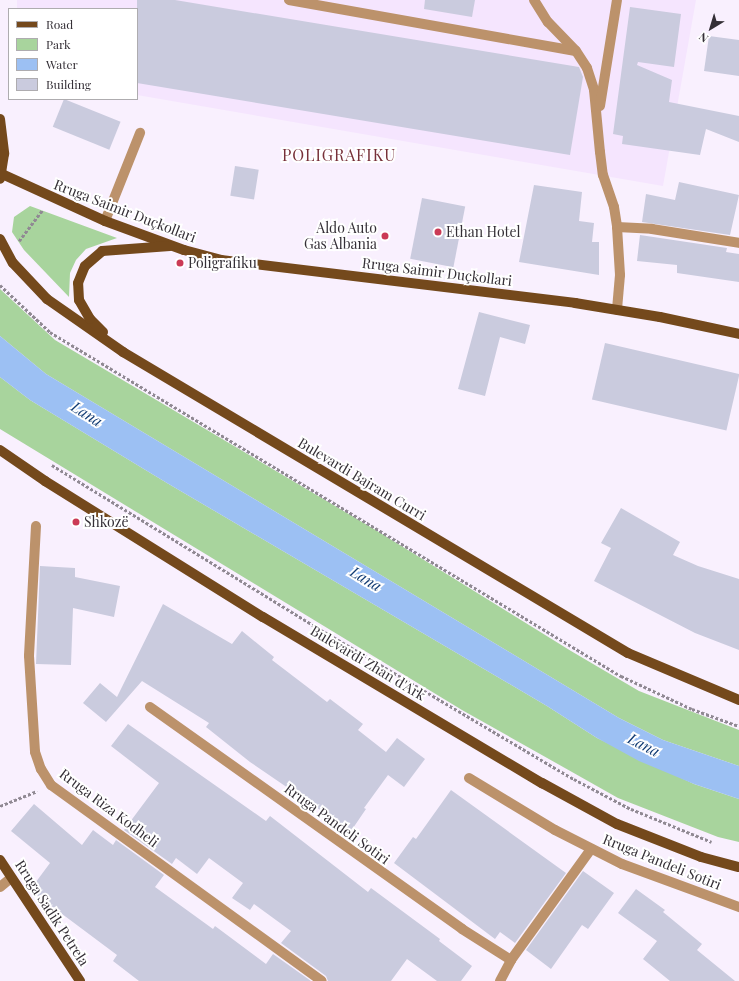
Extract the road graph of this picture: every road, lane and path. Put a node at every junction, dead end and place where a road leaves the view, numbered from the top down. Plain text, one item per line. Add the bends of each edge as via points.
1 (289, 0) edge
2 (534, 0) edge
3 (617, 0) edge
4 (576, 51) junction
5 (598, 114) junction
6 (0, 119) edge
7 (140, 133) dead end
8 (1, 177) edge
9 (42, 210) dead end
10 (105, 220) junction
11 (617, 227) junction
12 (0, 239) edge
13 (18, 241) dead end
14 (739, 243) edge
15 (176, 246) junction
16 (0, 285) edge
17 (617, 310) junction
18 (739, 334) edge
19 (123, 352) junction
20 (0, 450) edge
21 (0, 457) edge
22 (11, 458) junction
23 (48, 462) dead end
24 (36, 526) dead end
25 (739, 700) edge
26 (150, 707) dead end
27 (739, 726) edge
28 (469, 778) dead end
29 (51, 785) junction
30 (0, 806) edge
31 (718, 844) dead end
32 (591, 849) junction
33 (0, 860) edge
34 (739, 867) edge
35 (11, 878) junction
36 (0, 887) edge
37 (739, 907) edge
38 (511, 960) junction
39 (80, 981) edge
40 (322, 981) edge
41 (500, 981) edge

1 - 4 street
2 - 4 street via 548,22
3 - 5 street
4 - 5 street via 589,76
5 - 11 street via 603,175 614,207
6 - 8 main road via 4,141
7 - 10 street
8 - 10 main road, Rruga Saimir Duçkollari
9 - 13 path
10 - 15 main road, Rruga Saimir Duçkollari
11 - 14 street via 652,229
11 - 17 street via 620,275
12 - 19 main road, Bulevardi Bajram Curri via 13,263 43,294
15 - 17 main road, Rruga Saimir Duçkollari via 204,256 240,263
15 - 19 main road via 102,251 92,257 80,274 79,300 82,307 90,319
16 - 27 path via 50,332 621,676 692,709
17 - 18 main road, Rruga Saimir Duçkollari
19 - 25 main road, Bulevardi Bajram Curri via 628,653
20 - 22 main road, Bulevardi Zhan d'Ark
21 - 22 main road
22 - 34 main road, Bulevardi Zhan d'Ark via 263,617 542,783 617,824 701,857
23 - 31 path via 325,632 561,772 631,809
24 - 29 street, Rruga Riza Kodheli via 29,663 35,752 41,769
26 - 38 street, Rruga Pandeli Sotiri via 456,925
28 - 32 street
29 - 30 path
29 - 40 street, Rruga Riza Kodheli
32 - 37 street, Rruga Pandeli Sotiri via 656,878
32 - 38 street, Rruga Pandeli Sotiri
33 - 35 main road, Rruga Sadik Petrela
35 - 36 street
35 - 39 main road, Rruga Sadik Petrela
38 - 41 street, Rruga Pandeli Sotiri

